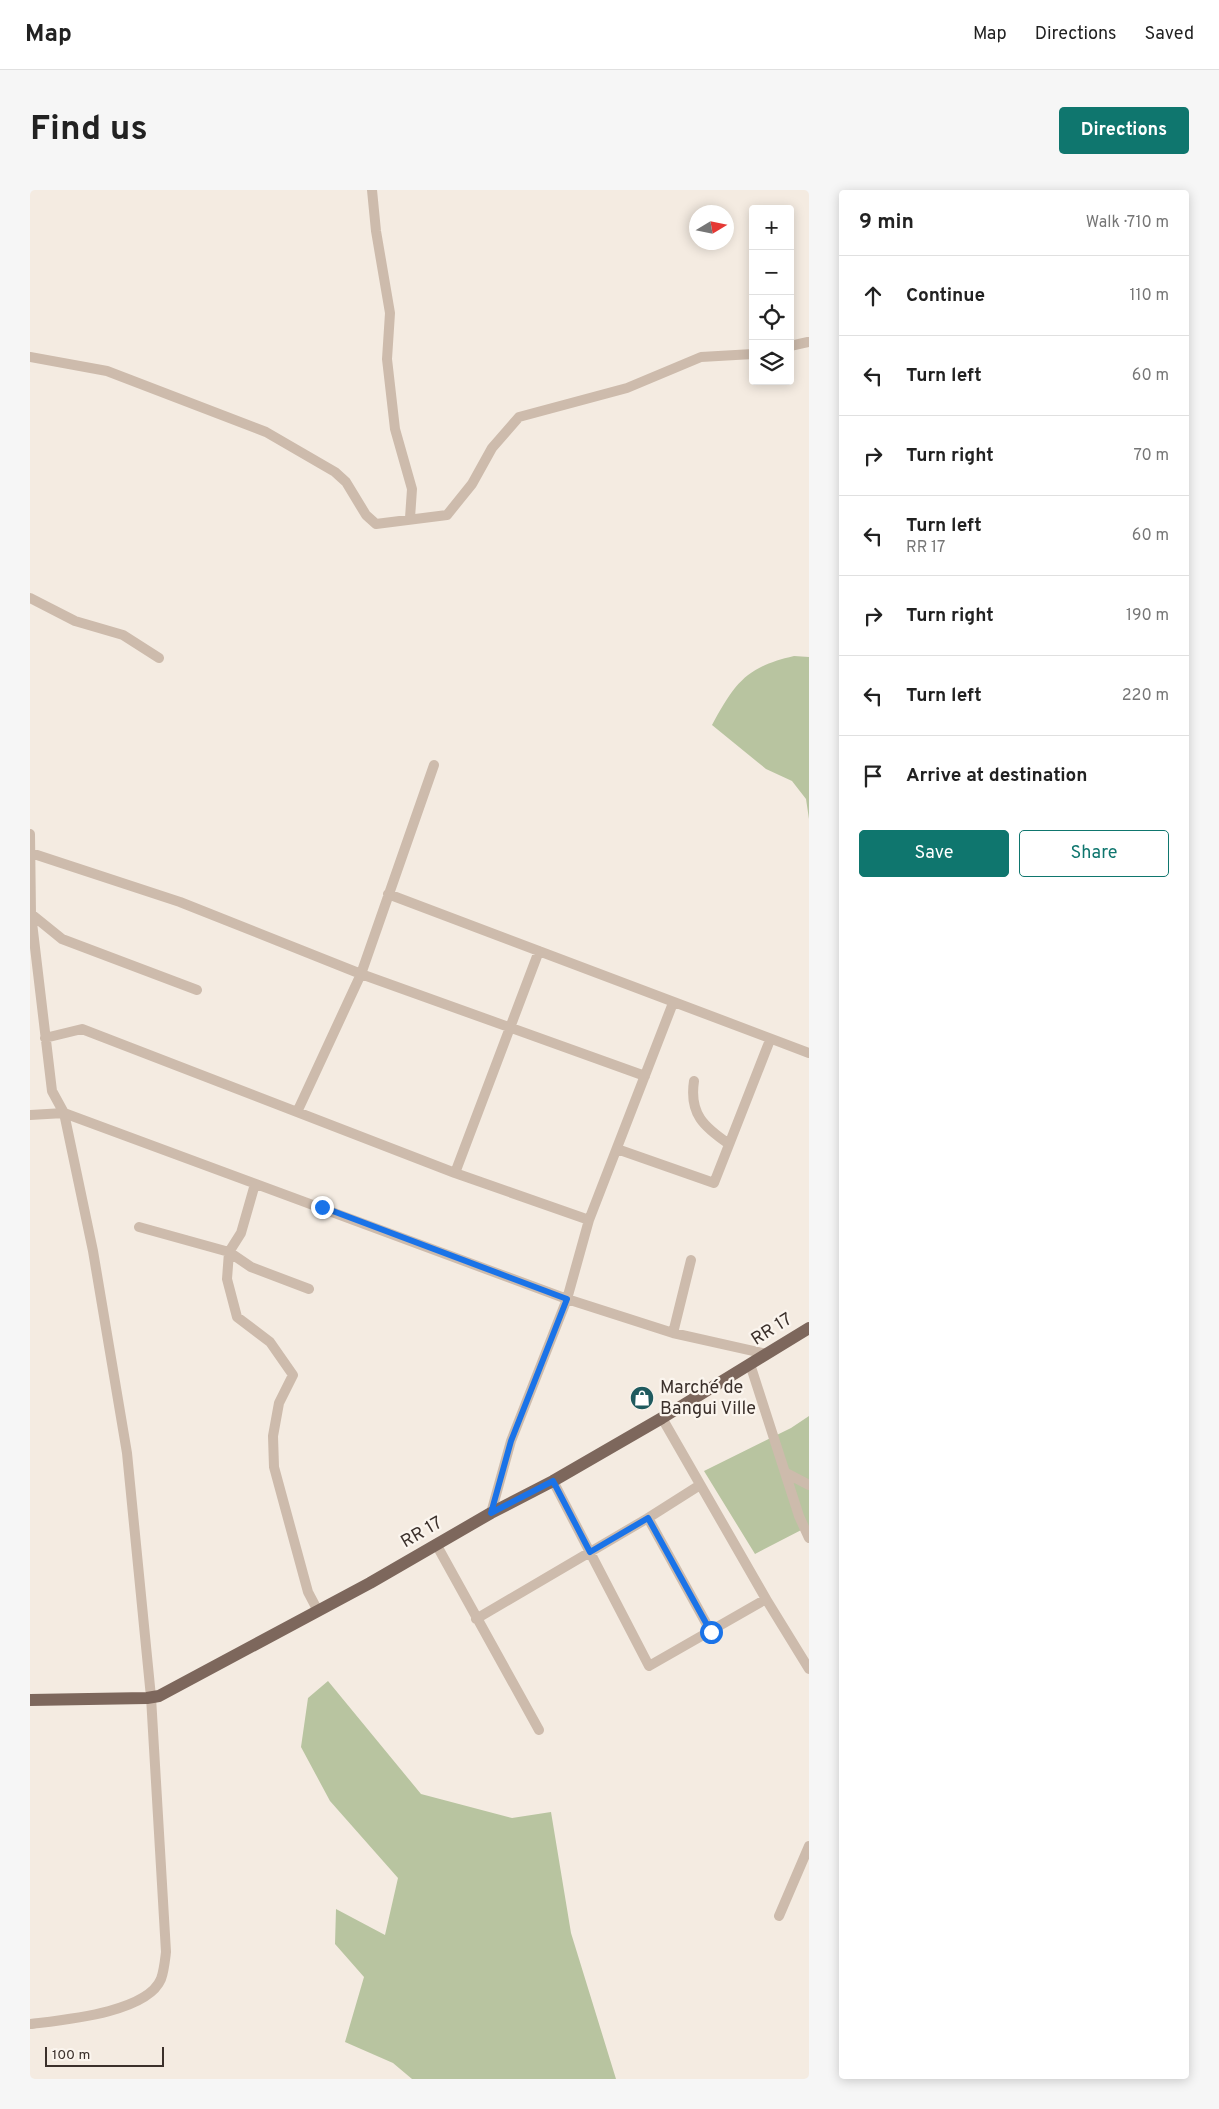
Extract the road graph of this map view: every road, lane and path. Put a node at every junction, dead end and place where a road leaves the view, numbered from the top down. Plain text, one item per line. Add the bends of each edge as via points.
1 (372, 190) edge
2 (808, 342) edge
3 (794, 345) edge
4 (749, 354) edge
5 (30, 357) edge
6 (410, 518) junction
7 (30, 598) edge
8 (159, 658) dead end
9 (434, 765) dead end
10 (30, 834) edge
11 (31, 853) edge
12 (388, 894) junction
13 (31, 914) edge
14 (539, 950) junction
15 (361, 974) junction
16 (197, 990) dead end
17 (673, 1003) junction
18 (42, 1005) junction
19 (30, 1006) edge
20 (510, 1028) junction
21 (46, 1038) junction
22 (770, 1040) junction
23 (809, 1054) edge
24 (645, 1076) junction
25 (694, 1082) dead end
26 (298, 1110) junction
27 (64, 1113) junction
28 (30, 1115) edge
29 (729, 1144) junction
30 (618, 1149) junction
31 (455, 1172) junction
32 (255, 1184) junction
33 (589, 1220) junction
34 (139, 1227) dead end
35 (229, 1252) junction
36 (691, 1260) dead end
37 (309, 1290) dead end
38 (567, 1299) junction
39 (809, 1328) edge
40 (673, 1333) junction
41 (767, 1354) junction
42 (750, 1364) junction
43 (662, 1418) junction
44 (786, 1473) junction
45 (553, 1481) junction
46 (700, 1485) junction
47 (809, 1485) edge
48 (491, 1513) junction
49 (648, 1518) junction
50 (809, 1538) edge
51 (436, 1544) junction
52 (590, 1552) junction
53 (766, 1599) junction
54 (318, 1611) junction
55 (476, 1619) junction
56 (711, 1632) junction
57 (809, 1669) edge
58 (151, 1697) junction
59 (30, 1700) edge
60 (539, 1730) dead end
61 (809, 1846) edge
62 (779, 1916) dead end
63 (30, 2024) edge

1 - 6 street via 390,313 387,359 395,429 412,489
2 - 3 street
4 - 6 street via 702,358 627,388 519,416 492,448 472,484 447,515
5 - 6 street via 107,371 266,432 335,472 376,524
7 - 8 street via 75,621 123,635
9 - 12 street
10 - 11 street
11 - 13 street
11 - 15 street via 180,902
12 - 14 street
12 - 15 street
13 - 16 street via 62,939
13 - 18 street
14 - 17 street
14 - 20 street
15 - 20 street
15 - 26 street
17 - 22 street
17 - 24 street
18 - 19 street
18 - 21 street
20 - 24 street
20 - 31 street
21 - 26 street via 82,1029
21 - 27 street via 52,1091
22 - 23 street
22 - 29 street
24 - 30 street
25 - 29 street via 692,1098 699,1117
26 - 31 street
27 - 28 street
27 - 32 street
27 - 58 street via 93,1251 127,1453
29 - 30 street via 714,1183
30 - 33 street
31 - 33 street
32 - 35 street via 241,1233
32 - 38 street
33 - 38 street
34 - 35 street
35 - 37 street via 251,1267
35 - 54 street via 227,1279 237,1318 270,1342 293,1375 279,1403 273,1436 274,1467 308,1592
36 - 40 street
38 - 40 street
38 - 48 street via 511,1441
39 - 41 main road, RR 17 / RR 17
40 - 41 street
41 - 42 main road, RR 17 / RR 17
42 - 43 main road, RR 17 / RR 17
42 - 44 street
43 - 45 main road, RR 17 / RR 17
43 - 46 street
44 - 47 street
44 - 50 street
45 - 48 main road, RR 17 / RR 17
45 - 52 street
46 - 49 street
46 - 53 street
48 - 51 main road, RR 17 / RR 17
49 - 52 street
49 - 56 street
51 - 54 main road, RR 17 / RR 17
51 - 55 street
52 - 55 street
52 - 56 street via 649,1666
53 - 56 street
53 - 57 street
54 - 58 main road, RR 17 / RR 17 via 160,1696
55 - 60 street
58 - 59 main road, RR 17 / RR 17
58 - 63 street via 166,1952 161,1978 156,1987 131,2004 86,2017
61 - 62 street

